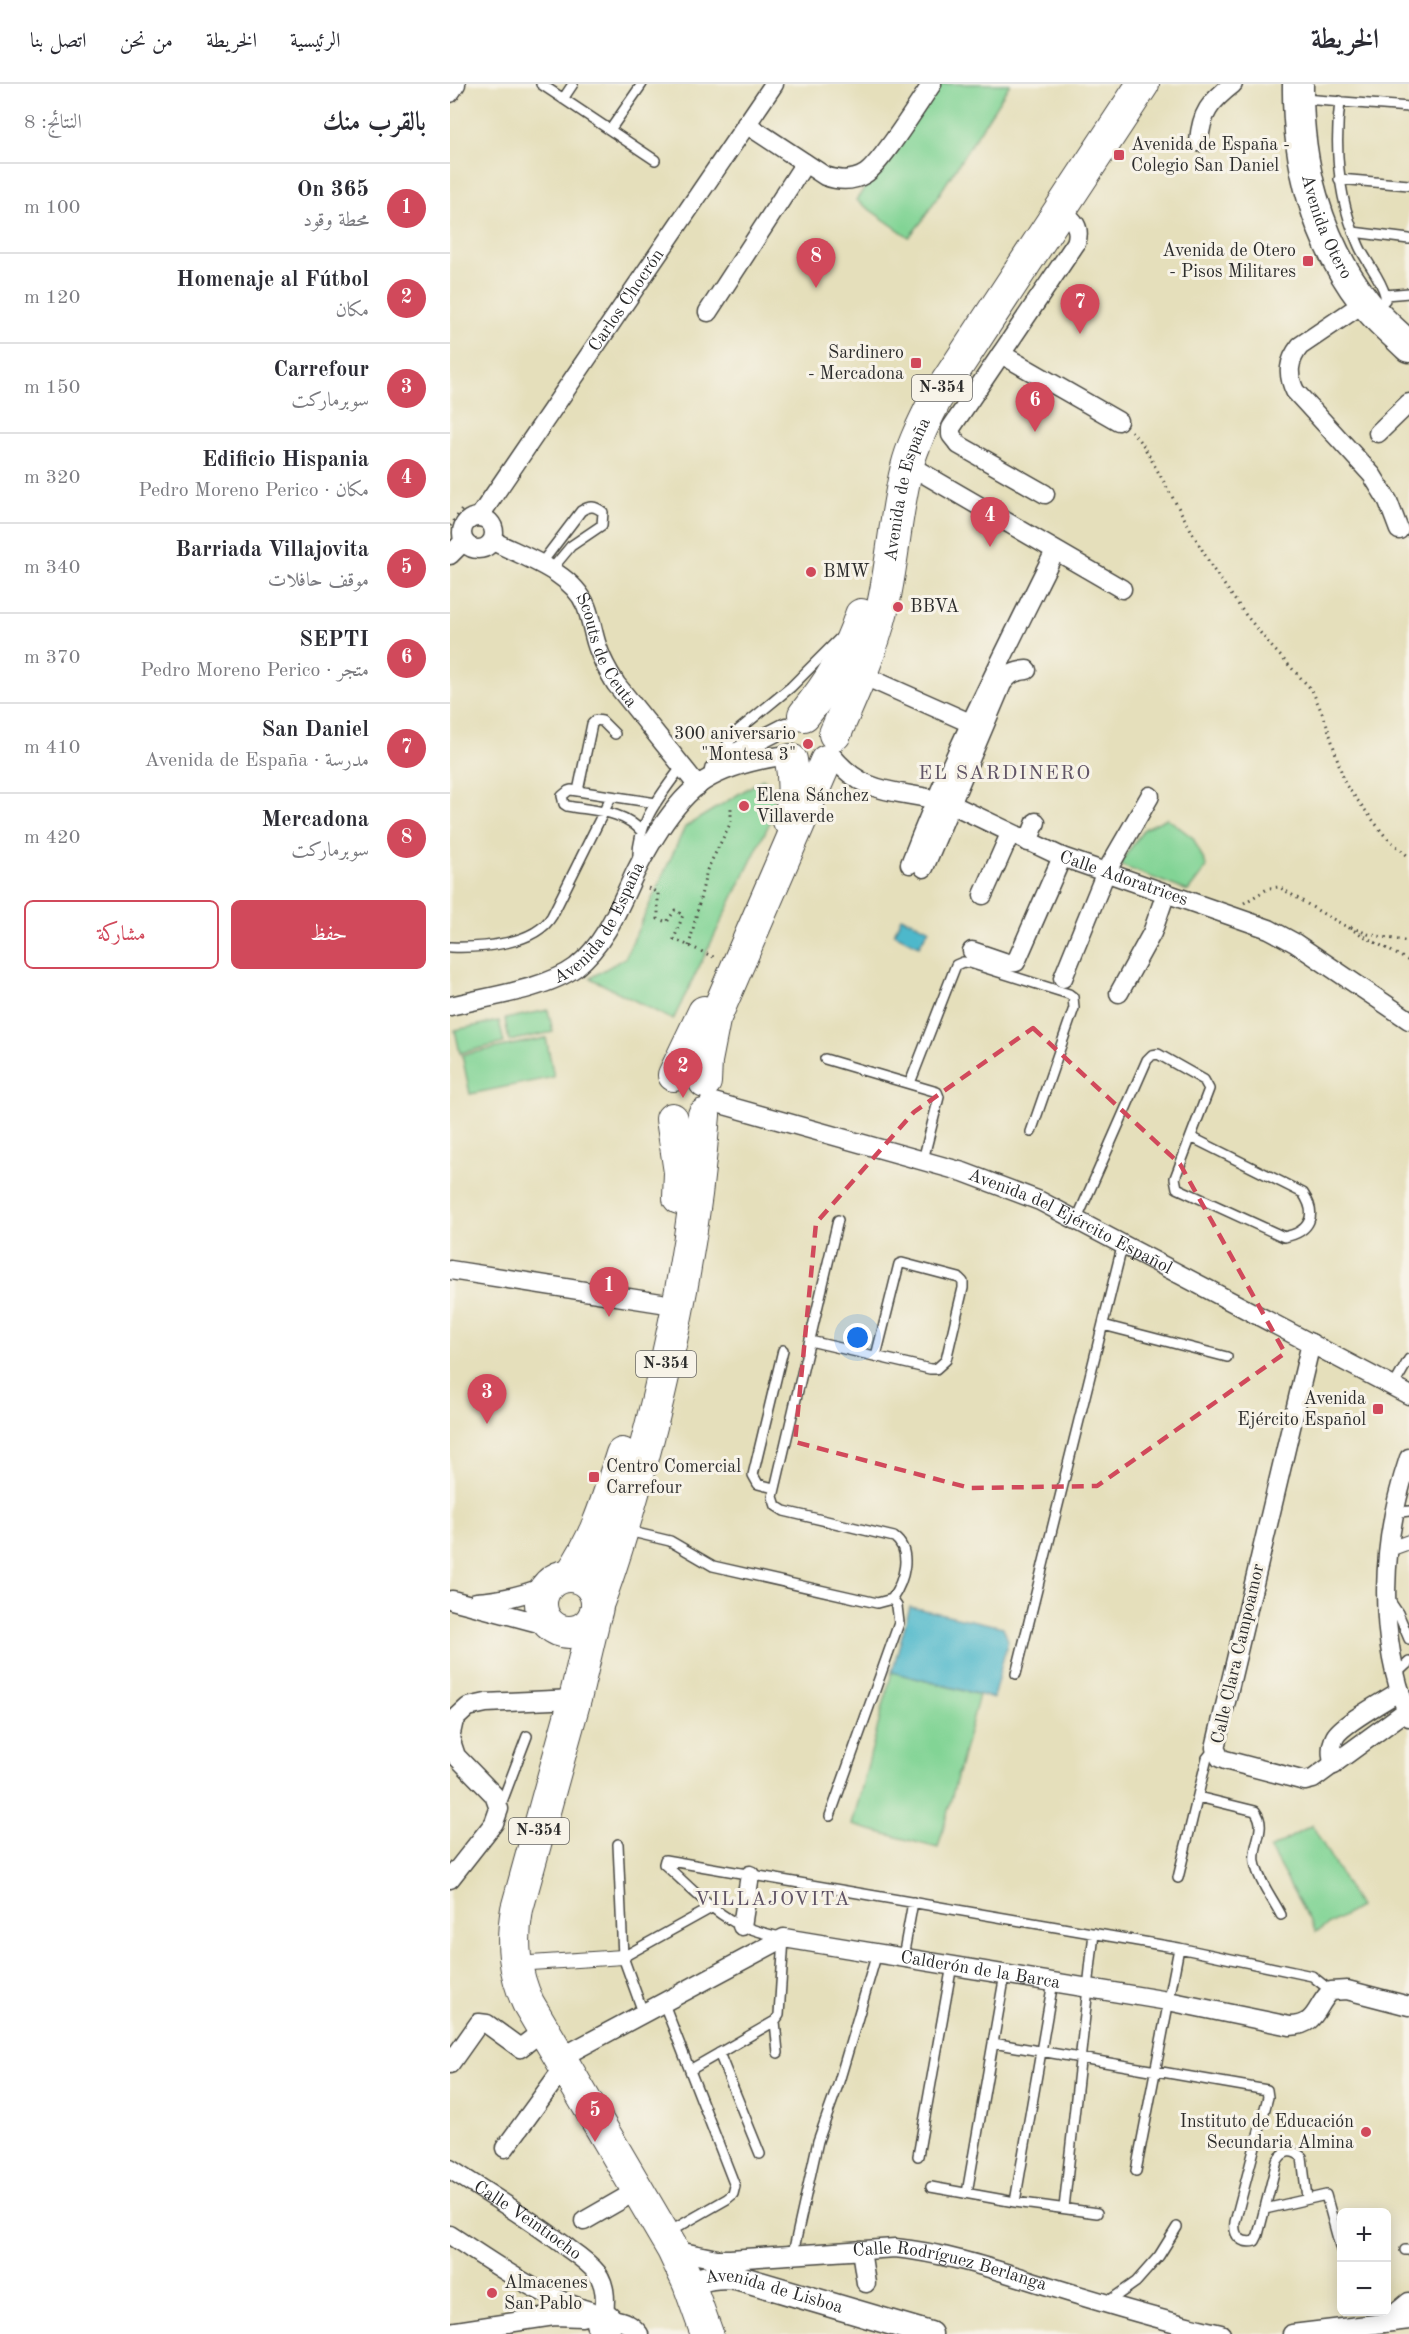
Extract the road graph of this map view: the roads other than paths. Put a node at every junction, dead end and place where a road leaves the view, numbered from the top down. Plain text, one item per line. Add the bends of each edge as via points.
1 (456, 84) edge
2 (541, 84) edge
3 (573, 84) edge
4 (642, 84) edge
5 (774, 84) edge
6 (932, 84) edge
7 (1122, 84) edge
8 (1143, 84) edge
9 (1233, 84) edge
10 (1298, 91) edge
11 (450, 93) edge
12 (563, 99) junction
13 (1340, 101) junction
14 (1409, 107) edge
15 (746, 124) junction
16 (610, 130) junction
17 (1199, 142) dead end
18 (656, 160) dead end
19 (806, 163) junction
20 (1339, 179) junction
21 (1409, 185) edge
22 (1059, 208) junction
23 (1353, 232) junction
24 (1409, 239) edge
25 (1409, 293) edge
26 (1374, 302) junction
27 (708, 312) dead end
28 (1409, 347) edge
29 (1001, 354) junction
30 (1409, 403) edge
31 (1118, 422) road end
32 (1378, 434) dead end
33 (907, 464) junction
34 (1045, 494) dead end
35 (479, 517) junction
36 (1399, 530) dead end
37 (464, 541) junction
38 (493, 541) junction
39 (1055, 551) junction
40 (450, 555) edge
41 (546, 568) junction
42 (1122, 589) dead end
43 (854, 636) junction
44 (1028, 670) dead end
45 (862, 675) junction
46 (970, 723) junction
47 (615, 734) dead end
48 (792, 739) junction
49 (831, 750) junction
50 (719, 764) junction
51 (682, 766) junction
52 (702, 783) junction
53 (578, 791) junction
54 (610, 796) junction
55 (1150, 796) dead end
56 (943, 801) junction
57 (656, 803) junction
58 (603, 812) junction
59 (1036, 822) dead end
60 (642, 832) junction
61 (1010, 834) junction
62 (1028, 842) junction
63 (1062, 856) junction
64 (917, 866) dead end
65 (1106, 872) junction
66 (635, 873) junction
67 (1166, 893) junction
68 (983, 895) dead end
69 (450, 946) edge
70 (972, 951) dead end
71 (1063, 978) dead end
72 (1119, 993) dead end
73 (450, 1006) edge
74 (1409, 1020) edge
75 (825, 1059) dead end
76 (674, 1076) junction
77 (909, 1083) junction
78 (706, 1099) junction
79 (672, 1119) junction
80 (1031, 1132) dead end
81 (1191, 1137) junction
82 (923, 1160) junction
83 (1077, 1219) junction
84 (838, 1220) dead end
85 (1123, 1244) junction
86 (450, 1270) edge
87 (661, 1303) junction
88 (1103, 1325) junction
89 (810, 1341) junction
90 (1311, 1343) junction
91 (783, 1350) dead end
92 (876, 1356) junction
93 (1227, 1358) dead end
94 (1409, 1359) edge
95 (1401, 1391) edge
96 (1409, 1458) edge
97 (774, 1488) junction
98 (1401, 1512) edge
99 (623, 1529) junction
100 (1409, 1542) edge
101 (1388, 1550) junction
102 (558, 1581) junction
103 (1386, 1597) junction
104 (892, 1599) junction
105 (451, 1600) edge
106 (596, 1610) junction
107 (553, 1628) junction
108 (1409, 1639) edge
109 (1016, 1674) dead end
110 (1403, 1679) edge
111 (575, 1699) junction
112 (1408, 1714) edge
113 (526, 1736) dead end
114 (1215, 1748) junction
115 (1334, 1765) junction
116 (1198, 1797) junction
117 (500, 1809) junction
118 (830, 1816) dead end
119 (618, 1844) dead end
120 (750, 1875) junction
121 (1178, 1878) dead end
122 (450, 1879) edge
123 (913, 1902) junction
124 (713, 1908) junction
125 (1281, 1914) dead end
126 (742, 1926) junction
127 (1094, 1934) junction
128 (784, 1938) junction
129 (1179, 1948) junction
130 (877, 1953) junction
131 (622, 1957) junction
132 (903, 1957) junction
133 (515, 1964) junction
134 (952, 1965) junction
135 (1005, 1974) junction
136 (1053, 1982) junction
137 (1088, 1987) junction
138 (1331, 1991) junction
139 (1168, 2001) junction
140 (664, 2004) junction
141 (1409, 2006) edge
142 (644, 2014) junction
143 (775, 2021) junction
144 (544, 2030) junction
145 (993, 2043) junction
146 (1041, 2051) junction
147 (778, 2053) dead end
148 (719, 2054) junction
149 (1079, 2057) junction
150 (563, 2063) junction
151 (450, 2064) edge
152 (690, 2070) junction
153 (1155, 2070) junction
154 (505, 2148) dead end
155 (760, 2154) dead end
156 (918, 2157) dead end
157 (450, 2169) edge
158 (1136, 2171) dead end
159 (931, 2187) dead end
160 (638, 2190) junction
161 (967, 2193) junction
162 (1307, 2198) junction
163 (1015, 2202) junction
164 (1064, 2208) junction
165 (1265, 2209) junction
166 (1097, 2213) dead end
167 (584, 2221) dead end
168 (1177, 2227) dead end
169 (450, 2235) edge
170 (1337, 2235) edge
171 (668, 2242) junction
172 (861, 2250) junction
173 (793, 2253) junction
174 (866, 2283) dead end
175 (689, 2284) junction
176 (533, 2289) junction
177 (1409, 2302) edge
178 (1104, 2304) junction
179 (526, 2319) junction
180 (1409, 2320) edge
181 (603, 2322) edge
182 (1384, 2323) junction
183 (1183, 2330) edge
184 (450, 2332) edge
185 (639, 2334) edge
186 (707, 2334) edge
187 (930, 2334) edge
188 (1221, 2334) edge
189 (1292, 2334) edge

1 - 11 street
2 - 12 lane
3 - 12 lane
4 - 16 lane
5 - 15 street, Carlos Chocrón
6 - 19 street via 866,173 836,179
7 - 43 highway, Avenida de España / N-354 via 904,418 884,484 863,607
8 - 22 highway, Avenida de España / N-354
9 - 17 street via 1207,110 1200,125
10 - 13 lane
10 - 26 main road, Avenida Otero via 1302,158 1319,219 1331,248
12 - 16 lane
13 - 14 lane
13 - 20 lane
15 - 19 street
15 - 35 street, Carlos Chocrón
16 - 18 lane
19 - 27 street
20 - 21 lane
20 - 23 lane
22 - 29 street via 1078,227 1076,243
22 - 33 highway, Avenida de España / N-354 via 935,400
23 - 24 lane
23 - 26 lane
25 - 26 lane
26 - 28 main road, Avenida Otero
26 - 36 street via 1300,346 1292,356 1290,380 1295,391 1372,475
29 - 31 street
29 - 34 street via 951,428 951,435 958,445
30 - 32 street
33 - 39 street
33 - 45 highway, Avenida de España / N-354 via 881,612
35 - 37 street via 463,527
35 - 38 street via 492,525
37 - 38 street via 481,550
37 - 40 street
38 - 41 street, Scouts de Ceuta
39 - 42 street
39 - 46 street
41 - 41 lane via 602,525 603,512 596,507 581,511
41 - 51 street, Scouts de Ceuta via 578,591 607,669
43 - 48 highway, Avenida de España / N-354
43 - 50 lane via 838,639 791,687 735,733
44 - 56 street via 1017,671 1002,684
45 - 46 street
45 - 49 highway, Avenida de España / N-354
46 - 56 street
47 - 53 lane via 602,721 592,724
48 - 49 highway via 805,767 820,765
48 - 49 highway via 818,716 826,720
48 - 50 street, Avenida de España via 736,752
48 - 52 street, Avenida de España
48 - 76 highway, N-354 via 795,780 789,819
49 - 56 street, Calle Adoratrices via 849,774 870,787
49 - 78 highway, N-354 via 714,1020 706,1061
50 - 52 street, Avenida de España
51 - 52 street, Scouts de Ceuta
51 - 57 lane
52 - 66 street, Avenida de España via 664,824
53 - 54 lane
53 - 58 lane via 564,793 564,804
54 - 57 lane
54 - 58 lane
55 - 65 street
56 - 61 street, Calle Adoratrices
56 - 64 street
57 - 60 lane
58 - 60 lane via 625,818
58 - 69 lane via 552,916 539,932 494,944
59 - 62 street
60 - 66 lane
61 - 62 street, Calle Adoratrices
61 - 68 street
62 - 63 street, Calle Adoratrices
63 - 65 street, Calle Adoratrices
63 - 70 street via 1016,962 1007,963
65 - 67 street, Calle Adoratrices
65 - 71 street
66 - 73 street, Avenida de España via 598,945 574,969 543,984
67 - 72 street via 1152,933
67 - 74 street, Calle Adoratrices via 1211,904 1281,935
75 - 77 lane
76 - 78 highway via 691,1073
76 - 79 highway, N-354 via 664,1086 661,1101
77 - 80 lane via 956,965 970,963 1069,994 1074,1008
77 - 82 lane via 932,1089 939,1097
78 - 79 highway via 688,1123
78 - 82 street, Avenida del Ejército Español
78 - 99 highway, N-354 via 680,1298
79 - 87 highway, N-354 via 680,1172 679,1198
81 - 81 lane via 1175,1178 1177,1188 1284,1237 1296,1235 1306,1227 1311,1216 1310,1203 1303,1193
81 - 83 lane via 1208,1095 1207,1084 1164,1056 1152,1055
82 - 83 street, Avenida del Ejército Español via 1002,1185
83 - 85 street, Avenida del Ejército Español
84 - 89 lane
85 - 88 lane
85 - 90 street, Avenida del Ejército Español
86 - 87 street
87 - 102 highway, N-354 via 628,1435 599,1527 586,1552
88 - 93 lane
88 - 109 lane
89 - 92 lane
89 - 97 lane
90 - 95 street, Avenida del Ejército Español
90 - 114 street, Calle Clara Campoamor
91 - 97 lane via 753,1475 758,1484
92 - 92 lane via 930,1369 942,1366 963,1282 899,1264
94 - 95 lane
96 - 98 street
97 - 104 lane via 772,1497 784,1511 894,1537 901,1542 906,1557
98 - 101 street
99 - 104 lane via 670,1541 713,1566 877,1603
99 - 106 highway, N-354
100 - 101 street
101 - 103 street
102 - 105 street via 501,1600
102 - 106 highway via 586,1582 592,1588
102 - 107 highway, N-354 via 543,1594 541,1611
103 - 108 lane
103 - 110 street via 1387,1620
104 - 118 lane via 899,1623
105 - 107 street
106 - 107 highway via 591,1622 575,1632
106 - 111 highway, N-354
107 - 111 highway, N-354 via 571,1663
110 - 112 street
110 - 115 street via 1341,1730 1332,1746
111 - 117 street via 486,1703 468,1707 454,1720 450,1738 456,1756 494,1795
111 - 133 highway, N-354 via 517,1909 513,1930
112 - 115 street, Calle Clara Campoamor
113 - 117 lane
114 - 115 street, Calle Clara Campoamor via 1225,1760 1305,1780
114 - 116 lane via 1207,1758
116 - 121 lane
116 - 125 lane via 1259,1815 1255,1865
117 - 122 street via 494,1823
119 - 131 lane
120 - 123 lane
120 - 124 lane via 664,1861
120 - 126 street
123 - 127 lane
123 - 132 lane
124 - 126 lane
124 - 131 lane
126 - 128 lane
127 - 129 lane
127 - 137 lane
128 - 130 street, Calderón de la Barca
128 - 140 street
128 - 143 lane via 779,2015
129 - 138 lane via 1312,1976
129 - 139 lane
130 - 132 street, Calderón de la Barca
130 - 173 lane via 818,2141
131 - 133 street
131 - 142 lane
132 - 134 street, Calderón de la Barca
133 - 144 highway, N-354 via 519,1983
134 - 135 street, Calderón de la Barca
134 - 156 lane
135 - 136 street, Calderón de la Barca
135 - 145 lane
136 - 137 street, Calderón de la Barca
136 - 146 lane
137 - 139 street, Calderón de la Barca
137 - 149 lane
138 - 139 street, Calderón de la Barca via 1314,2018 1301,2025 1278,2024
138 - 141 street via 1347,1990
139 - 153 lane
140 - 142 street
140 - 152 lane
142 - 150 street
143 - 147 lane
143 - 148 lane
144 - 150 highway, N-354
144 - 151 street via 520,2048 487,2024 479,2023
145 - 146 lane
145 - 161 lane
146 - 149 lane
146 - 163 lane
148 - 152 lane
148 - 155 lane
149 - 153 lane
149 - 164 lane
150 - 154 street
150 - 160 highway, N-354
152 - 171 lane via 735,2186 733,2194
153 - 158 lane
153 - 165 lane via 1267,2090 1235,2222 1236,2236 1242,2241 1256,2241
157 - 181 street, Calle Veintiocho via 588,2264 604,2286
159 - 161 lane
160 - 167 street
160 - 171 highway, N-354
161 - 163 lane
162 - 165 lane
162 - 165 lane via 1302,2157 1289,2151 1277,2161
162 - 170 lane via 1326,2195
163 - 164 lane
164 - 166 lane
168 - 178 lane via 1136,2282
169 - 176 street
171 - 173 street, Calle Rodríguez Berlanga via 717,2259
171 - 175 highway, N-354
172 - 173 street, Calle Rodríguez Berlanga
172 - 174 street
172 - 178 street, Calle Rodríguez Berlanga via 919,2250
175 - 186 highway, N-354
175 - 187 street, Avenida de Lisboa via 712,2276 736,2277
176 - 179 street
176 - 181 street
177 - 182 street
178 - 183 street, Calle Rodríguez Berlanga
179 - 181 street via 568,2315
179 - 184 street
180 - 182 street
181 - 185 street via 622,2320
182 - 189 street
183 - 188 street, Calle Rodríguez Berlanga

